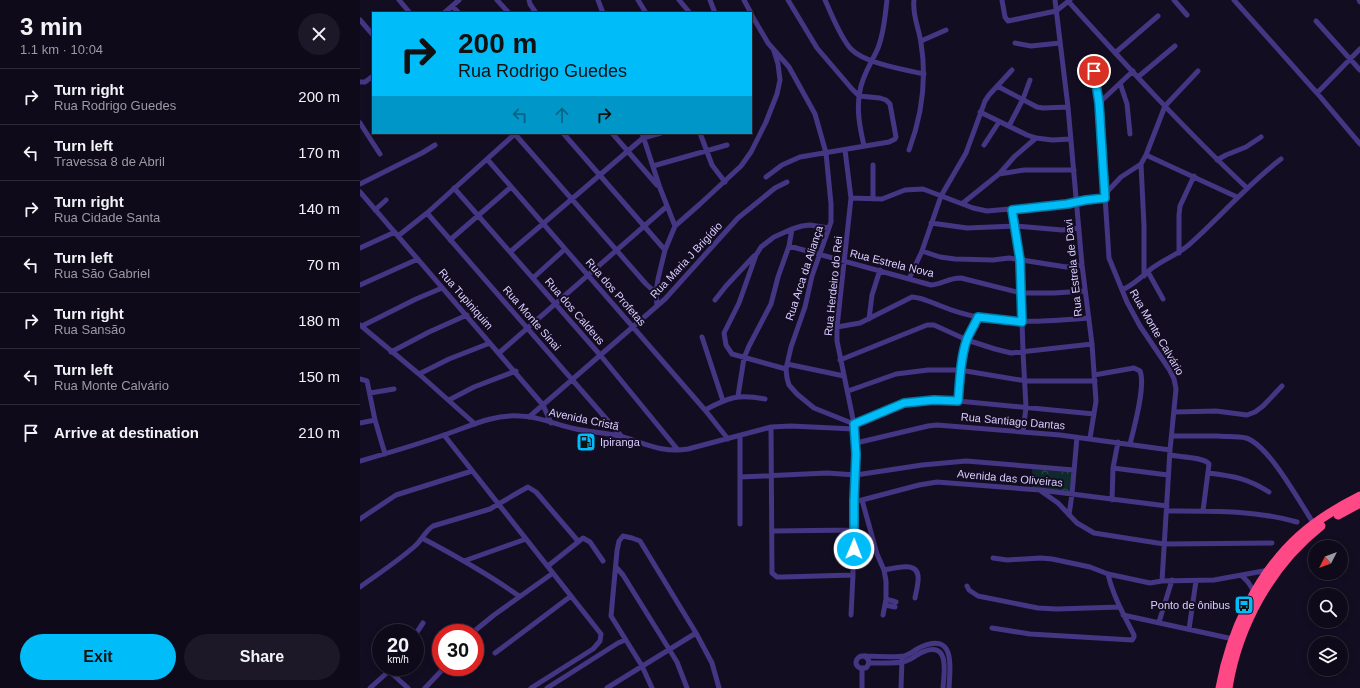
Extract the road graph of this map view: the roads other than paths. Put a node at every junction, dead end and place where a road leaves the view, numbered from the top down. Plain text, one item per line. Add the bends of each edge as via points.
1 (399, 0) edge
2 (458, 0) edge
3 (497, 0) edge
4 (529, 0) edge
5 (598, 0) edge
6 (638, 0) edge
7 (679, 0) edge
8 (710, 0) edge
9 (744, 0) edge
10 (788, 0) edge
11 (825, 0) edge
12 (887, 0) edge
13 (914, 0) edge
14 (1002, 0) edge
15 (1055, 0) edge
16 (1174, 0) edge
17 (1234, 0) edge
18 (1069, 1) edge
19 (452, 6) junction
20 (1056, 11) junction
21 (409, 12) edge
22 (445, 12) edge
23 (458, 12) edge
24 (507, 12) edge
25 (535, 12) edge
26 (602, 12) edge
27 (645, 12) edge
28 (689, 12) edge
29 (714, 12) edge
30 (749, 12) edge
31 (1187, 15) dead end
32 (1158, 16) dead end
33 (752, 18) edge
34 (360, 20) edge
35 (1316, 21) dead end
36 (946, 30) dead end
37 (372, 34) edge
38 (921, 42) junction
39 (1015, 43) dead end
40 (1060, 43) junction
41 (1175, 46) dead end
42 (1360, 49) edge
43 (774, 50) junction
44 (1115, 53) junction
45 (1350, 59) junction
46 (873, 60) junction
47 (1012, 70) dead end
48 (1360, 70) edge
49 (1094, 71) dead end
50 (1133, 71) junction
51 (1198, 71) dead end
52 (924, 74) junction
53 (1138, 77) junction
54 (372, 80) edge
55 (1030, 80) dead end
56 (360, 82) edge
57 (1120, 83) junction
58 (997, 86) junction
59 (1317, 93) junction
60 (859, 96) junction
61 (1023, 99) junction
62 (1099, 103) junction
63 (1165, 106) junction
64 (1068, 107) junction
65 (980, 112) junction
66 (999, 122) junction
67 (360, 123) edge
68 (1009, 126) junction
69 (514, 134) edge
70 (516, 134) edge
71 (564, 134) edge
72 (613, 134) edge
73 (700, 134) edge
74 (1130, 134) dead end
75 (642, 135) edge
76 (1261, 137) dead end
77 (1036, 138) junction
78 (1071, 139) junction
79 (1360, 144) edge
80 (435, 145) dead end
81 (727, 145) dead end
82 (984, 145) dead end
83 (864, 146) junction
84 (845, 150) junction
85 (910, 150) dead end
86 (628, 151) junction
87 (706, 151) junction
88 (826, 153) junction
89 (380, 154) dead end
90 (1146, 155) junction
91 (487, 159) junction
92 (1281, 159) dead end
93 (1217, 160) junction
94 (1141, 164) junction
95 (653, 166) junction
96 (873, 166) dead end
97 (1074, 170) junction
98 (600, 174) junction
99 (999, 174) junction
100 (1194, 176) junction
101 (766, 177) dead end
102 (724, 182) junction
103 (787, 182) dead end
104 (360, 184) edge
105 (511, 187) junction
106 (454, 188) junction
107 (660, 188) junction
108 (1247, 188) junction
109 (360, 192) edge
110 (941, 196) junction
111 (1105, 196) junction
112 (1238, 197) junction
113 (852, 198) junction
114 (572, 199) junction
115 (873, 199) junction
116 (386, 200) dead end
117 (1076, 202) junction
118 (963, 203) junction
119 (666, 207) junction
120 (375, 210) junction
121 (1012, 210) junction
122 (427, 213) junction
123 (479, 216) junction
124 (932, 223) junction
125 (543, 224) junction
126 (644, 226) junction
127 (675, 226) junction
128 (1016, 226) junction
129 (829, 228) junction
130 (1078, 228) junction
131 (792, 229) junction
132 (397, 234) junction
133 (450, 240) junction
134 (789, 246) junction
135 (360, 248) edge
136 (565, 249) junction
137 (617, 250) junction
138 (665, 250) junction
139 (922, 251) junction
140 (510, 252) junction
141 (1179, 253) junction
142 (820, 254) junction
143 (756, 255) junction
144 (418, 259) junction
145 (1020, 260) junction
146 (845, 262) junction
147 (1082, 265) junction
148 (880, 270) junction
149 (1148, 272) junction
150 (588, 275) junction
151 (1144, 276) junction
152 (533, 278) junction
153 (909, 279) junction
154 (360, 286) edge
155 (442, 288) junction
156 (1122, 290) junction
157 (1085, 291) junction
158 (656, 293) junction
159 (1021, 293) junction
160 (1163, 299) dead end
161 (715, 300) dead end
162 (555, 304) junction
163 (657, 305) junction
164 (467, 315) junction
165 (978, 317) junction
166 (1088, 318) junction
167 (869, 319) junction
168 (1022, 322) junction
169 (361, 326) edge
170 (837, 327) junction
171 (527, 328) junction
172 (634, 328) junction
173 (702, 337) dead end
174 (967, 340) junction
175 (490, 343) junction
176 (1092, 344) junction
177 (391, 352) junction
178 (1023, 352) junction
179 (499, 353) junction
180 (600, 356) junction
181 (744, 358) junction
182 (840, 360) junction
183 (787, 366) junction
184 (960, 370) junction
185 (516, 371) junction
186 (419, 374) junction
187 (844, 376) junction
188 (1094, 378) junction
189 (360, 379) edge
190 (572, 380) junction
191 (1026, 381) junction
192 (1282, 386) dead end
193 (394, 389) dead end
194 (848, 391) junction
195 (370, 394) junction
196 (738, 396) junction
197 (764, 399) dead end
198 (449, 400) junction
199 (723, 401) junction
200 (958, 401) junction
201 (544, 405) junction
202 (1026, 407) junction
203 (706, 410) junction
204 (1175, 412) junction
205 (1094, 414) junction
206 (529, 417) junction
207 (375, 420) junction
208 (360, 423) edge
209 (551, 423) junction
210 (475, 424) junction
211 (771, 427) junction
212 (854, 427) junction
213 (1023, 432) junction
214 (444, 435) junction
215 (740, 436) junction
216 (1172, 436) junction
217 (622, 437) junction
218 (1077, 437) junction
219 (728, 438) junction
220 (1090, 438) junction
221 (1118, 442) junction
222 (856, 443) junction
223 (1130, 444) junction
224 (678, 450) junction
225 (1170, 452) junction
226 (385, 454) junction
227 (360, 461) edge
228 (1113, 468) junction
229 (1074, 470) junction
230 (472, 471) junction
231 (1208, 473) junction
232 (772, 475) junction
233 (856, 475) junction
234 (1168, 475) junction
235 (740, 477) junction
236 (1040, 490) junction
237 (1269, 492) dead end
238 (1072, 494) junction
239 (1360, 496) edge
240 (862, 500) junction
241 (1112, 500) junction
242 (854, 501) junction
243 (1360, 503) edge
244 (498, 505) junction
245 (1167, 508) junction
246 (1203, 511) junction
247 (1069, 515) junction
248 (360, 519) edge
249 (1297, 522) dead end
250 (740, 524) dead end
251 (1314, 524) junction
252 (854, 530) junction
253 (772, 531) junction
254 (422, 538) junction
255 (526, 539) junction
256 (578, 541) junction
257 (1164, 544) junction
258 (1272, 544) dead end
259 (992, 558) dead end
260 (464, 560) junction
261 (603, 561) dead end
262 (548, 566) junction
263 (616, 567) junction
264 (884, 570) junction
265 (1269, 570) junction
266 (553, 573) junction
267 (853, 574) junction
268 (1108, 574) junction
269 (1242, 576) junction
270 (1172, 580) junction
271 (1162, 581) junction
272 (1196, 581) junction
273 (967, 586) dead end
274 (360, 587) edge
275 (1255, 592) junction
276 (519, 596) junction
277 (571, 596) junction
278 (915, 598) dead end
279 (886, 602) junction
280 (896, 604) dead end
281 (1120, 607) junction
282 (851, 614) dead end
283 (883, 615) dead end
284 (1123, 615) junction
285 (1159, 622) junction
286 (483, 624) edge
287 (992, 628) dead end
288 (1189, 629) junction
289 (696, 633) junction
290 (625, 640) junction
291 (1233, 640) junction
292 (670, 649) junction
293 (495, 653) dead end
294 (865, 656) junction
295 (902, 659) junction
296 (869, 663) junction
297 (642, 666) junction
298 (862, 669) junction
299 (383, 676) edge
300 (397, 676) edge
301 (436, 676) edge
302 (549, 687) edge
303 (370, 688) edge
304 (408, 688) edge
305 (425, 688) edge
306 (531, 688) edge
307 (607, 688) edge
308 (652, 688) edge
309 (687, 688) edge
310 (719, 688) edge
311 (862, 688) edge
312 (901, 688) edge
313 (943, 688) edge
314 (949, 688) edge
315 (1220, 688) edge
316 (1228, 688) edge

1 - 21 street
2 - 19 street
3 - 24 street
4 - 25 street
5 - 26 street
6 - 27 street
7 - 28 street
8 - 29 street
9 - 30 street, Rua Arca da Aliança
10 - 60 street via 817,48
11 - 46 street via 850,48
12 - 46 street via 882,37
13 - 38 street
14 - 20 street via 1008,21
15 - 20 street, Rua Estrela de Davi
16 - 31 street
17 - 59 street
18 - 20 street
18 - 44 street
19 - 22 street
19 - 23 street
20 - 40 street, Rua Estrela de Davi
32 - 44 street
33 - 43 street, Rua Arca da Aliança
34 - 37 street
35 - 45 street
36 - 38 street
38 - 52 street
39 - 40 street via 1031,46
40 - 64 street, Rua Estrela de Davi
41 - 53 street
42 - 45 street
43 - 88 street, Rua Arca da Aliança via 789,67 811,105
43 - 102 street via 780,80 775,100 751,152
44 - 50 street
45 - 48 street
45 - 59 street
46 - 52 street via 894,68
46 - 60 street via 863,80
47 - 58 street
49 - 62 street, Rua Monte Calvário
50 - 53 street
50 - 57 street
51 - 63 street
52 - 85 street via 922,103
53 - 63 street
54 - 56 street
55 - 61 street
57 - 62 street
57 - 74 street via 1127,104
58 - 61 street
58 - 65 street via 984,101
59 - 79 street
60 - 83 street via 859,123
60 - 83 street via 880,98 889,102 896,133 892,141
61 - 64 street via 1037,107
61 - 68 street
62 - 111 street, Rua Monte Calvário
63 - 90 street
63 - 93 street
64 - 78 street, Rua Estrela de Davi
65 - 66 street
65 - 110 street via 966,153
66 - 68 street
66 - 82 street
67 - 89 street
68 - 77 street
69 - 91 street
70 - 114 street
71 - 98 street
72 - 86 street
73 - 87 street
75 - 86 street
75 - 95 street
76 - 93 street
77 - 78 street
77 - 99 street
78 - 97 street, Rua Estrela de Davi
80 - 104 street
81 - 87 street
83 - 84 street
84 - 88 street
84 - 113 street, Rua Herdeiro do Rei
86 - 98 street
86 - 107 street
87 - 95 street
87 - 102 street via 714,169
88 - 101 street via 792,160
88 - 129 street, Rua Arca da Aliança via 831,204
90 - 94 street
90 - 100 street
91 - 105 street, Rua dos Profetas
91 - 106 street
92 - 108 street
93 - 108 street
94 - 111 street via 1121,177
94 - 151 street
95 - 107 street
96 - 115 street
97 - 99 street via 1024,170
97 - 117 street, Rua Estrela de Davi
98 - 114 street
98 - 126 street
99 - 118 street
100 - 112 street
100 - 141 street via 1180,206
102 - 127 street
103 - 163 street, Rua Maria J Brigídio via 775,188 738,218 676,288
105 - 123 street
105 - 125 street, Rua dos Profetas
106 - 122 street
106 - 123 street, Rua dos Caldeus
107 - 119 street
108 - 112 street
109 - 120 street, Rua Tupiniquim
110 - 115 street via 916,189 905,190 882,199
110 - 118 street
110 - 124 street
111 - 117 street
111 - 156 street, Rua Monte Calvário via 1109,258
112 - 141 street
113 - 115 street
113 - 146 street, Rua Herdeiro do Rei
114 - 125 street
114 - 137 street
116 - 120 street
117 - 121 street
117 - 130 street, Rua Estrela de Davi
118 - 121 street via 987,211
119 - 126 street
119 - 127 street
120 - 132 street, Rua Tupiniquim
121 - 128 street
122 - 132 street
122 - 133 street, Rua Monte Sinai
123 - 133 street
123 - 140 street, Rua dos Caldeus
124 - 128 street via 967,228
124 - 139 street
125 - 136 street, Rua dos Profetas
125 - 140 street
126 - 137 street
126 - 138 street
127 - 138 street
128 - 130 street via 1052,230
128 - 145 street
129 - 131 street via 810,225
129 - 142 street, Rua Arca da Aliança
130 - 147 street, Rua Estrela de Davi
131 - 134 street
131 - 143 street via 768,241
132 - 135 street
132 - 144 street, Rua Tupiniquim
133 - 171 street, Rua Monte Sinai
134 - 142 street, Rua Estrela Nova
134 - 181 street via 771,304
136 - 150 street, Rua dos Profetas
136 - 152 street
137 - 150 street
137 - 158 street
138 - 158 street
139 - 145 street via 955,259
139 - 153 street
140 - 152 street, Rua dos Caldeus
141 - 149 street
142 - 146 street, Rua Estrela Nova
142 - 183 street, Rua Arca da Aliança
143 - 161 street
143 - 181 street via 724,333 730,352
144 - 154 street
144 - 155 street, Rua Tupiniquim
145 - 147 street via 1066,267
145 - 159 street
146 - 148 street, Rua Estrela Nova
146 - 170 street, Rua Herdeiro do Rei
147 - 157 street, Rua Estrela de Davi
148 - 153 street, Rua Estrela Nova
148 - 167 street via 872,295
149 - 151 street
149 - 160 street
150 - 162 street
150 - 172 street, Rua dos Profetas
151 - 156 street
152 - 162 street, Rua dos Caldeus
153 - 159 street, Rua Estrela Nova via 931,285 952,278 961,278
155 - 164 street, Rua Tupiniquim
155 - 169 street
156 - 204 street, Rua Monte Calvário via 1140,326 1174,379
157 - 159 street, Rua Estrela Nova
157 - 166 street, Rua Estrela de Davi
158 - 163 street
159 - 168 street
162 - 171 street
162 - 180 street, Rua dos Caldeus
163 - 172 street, Rua Maria J Brigídio
164 - 175 street, Rua Tupiniquim
164 - 177 street
165 - 167 street via 912,297
165 - 168 street
165 - 174 street
166 - 168 street
166 - 176 street, Rua Estrela de Davi
167 - 170 street
168 - 178 street
169 - 177 street
170 - 182 street, Rua Herdeiro do Rei
171 - 179 street
171 - 190 street, Rua Monte Sinai
172 - 180 street, Rua Maria J Brigídio
172 - 203 street, Rua dos Profetas
173 - 199 street
174 - 178 street via 1011,353
174 - 182 street via 934,325 927,325
174 - 184 street
175 - 179 street, Rua Tupiniquim
175 - 186 street
176 - 178 street
176 - 188 street, Rua Estrela de Davi
177 - 186 street
178 - 191 street
179 - 185 street, Rua Tupiniquim
180 - 190 street, Rua Maria J Brigídio
180 - 224 street, Rua dos Caldeus
181 - 183 street
181 - 196 street
182 - 187 street, Rua Herdeiro do Rei
183 - 187 street
183 - 212 street via 786,378 789,385 803,400
184 - 191 street
184 - 194 street via 896,374
184 - 200 street
185 - 198 street
185 - 201 street, Rua Tupiniquim
186 - 198 street
187 - 194 street, Rua Herdeiro do Rei
188 - 191 street
188 - 205 street, Rua Estrela de Davi
188 - 223 street via 1134,368 1140,371 1138,410
189 - 195 street via 367,381
190 - 201 street, Rua Maria J Brigídio
190 - 217 street, Rua Monte Sinai
191 - 202 street
192 - 204 street via 1263,406 1247,415 1216,411
193 - 195 street
194 - 212 street, Rua Herdeiro do Rei
195 - 207 street
196 - 197 street
196 - 199 street
198 - 210 street
199 - 203 street
200 - 202 street
200 - 212 street via 904,403
201 - 206 street, Rua Maria J Brigídio
201 - 209 street, Rua Tupiniquim
202 - 205 street
202 - 213 street
203 - 219 street, Rua dos Profetas
204 - 216 street, Rua Monte Calvário
205 - 220 street, Rua Estrela de Davi
206 - 209 street, Avenida Cristã
206 - 210 street, Avenida Cristã via 500,417
207 - 208 street
207 - 226 street
209 - 217 street, Avenida Cristã
210 - 214 street, Avenida Cristã
211 - 212 street, Avenida Cristã
211 - 215 street, Avenida Cristã
211 - 232 street
212 - 222 street, Rua Herdeiro do Rei
213 - 218 street, Rua Santiago Dantas
213 - 222 street, Rua Santiago Dantas via 938,425
214 - 226 street, Avenida Cristã
214 - 230 street
215 - 219 street, Avenida Cristã
215 - 235 street
216 - 225 street, Rua Monte Calvário
216 - 251 street via 1234,437 1254,441 1277,467
217 - 224 street, Avenida Cristã via 663,450
218 - 220 street, Rua Santiago Dantas
218 - 229 street
219 - 224 street, Avenida Cristã
220 - 221 street, Rua Santiago Dantas
221 - 223 street, Rua Santiago Dantas
221 - 228 street
222 - 233 street, Rua Herdeiro do Rei
223 - 225 street, Rua Santiago Dantas
225 - 231 street, Rua Santiago Dantas via 1208,462
225 - 234 street, Rua Monte Calvário
226 - 227 street, Avenida Cristã
228 - 234 street
228 - 241 street
229 - 233 street via 966,461
229 - 238 street
230 - 244 street
230 - 248 street via 396,495
231 - 237 street via 1241,478
231 - 246 street
232 - 233 street
232 - 235 street
232 - 253 street
233 - 242 street, Rua Herdeiro do Rei
234 - 245 street, Rua Monte Calvário
235 - 250 street
236 - 238 street, Avenida das Oliveiras
236 - 240 street, Avenida das Oliveiras via 937,482
236 - 247 street
238 - 241 street, Avenida das Oliveiras
238 - 247 street
239 - 251 highway
240 - 242 street, Avenida das Oliveiras
240 - 264 street
241 - 245 street, Avenida das Oliveiras
242 - 252 street, Rua Herdeiro do Rei
243 - 316 highway via 1332,518 1313,533 1270,582 1239,642
244 - 254 street via 433,526
244 - 255 street
244 - 256 street via 525,488 532,488
245 - 246 street, Avenida das Oliveiras
245 - 257 street, Rua Monte Calvário
246 - 249 street, Avenida das Oliveiras via 1277,516
247 - 257 street via 1094,533
251 - 265 highway via 1292,543
252 - 253 street
252 - 267 street, Rua Herdeiro do Rei
253 - 267 street via 772,573 777,577
254 - 260 street
254 - 274 street via 406,554
255 - 260 street
255 - 262 street
256 - 261 street via 587,539
256 - 262 street
257 - 258 street
257 - 271 street, Rua Monte Calvário
259 - 268 street via 1047,558 1090,567
260 - 276 street
262 - 266 street
263 - 289 street via 619,542 623,536 640,541
263 - 290 street via 611,616
263 - 292 street
264 - 278 street via 904,567 916,570 918,575
264 - 279 street
265 - 269 street
265 - 275 highway
266 - 276 street
266 - 277 street
267 - 282 street, Rua Herdeiro do Rei
268 - 271 street via 1144,582
268 - 281 street
269 - 272 street
269 - 275 street
270 - 271 street
270 - 272 street
270 - 285 street
272 - 288 street
273 - 281 street via 978,596 1038,608
275 - 291 highway
276 - 286 street
277 - 293 street
277 - 306 street via 601,634 600,641 593,649
279 - 280 street
279 - 283 street
281 - 284 street
284 - 285 street
284 - 287 street via 1134,635 1130,641
285 - 288 street
288 - 291 street
289 - 292 street
289 - 310 street via 712,664
290 - 297 street
290 - 302 street
291 - 315 highway
292 - 297 street
292 - 309 street
294 - 295 street
294 - 296 street
294 - 298 street via 859,657 856,662 858,668
295 - 296 street
295 - 312 street
295 - 313 street via 908,660 924,651 938,651 944,662
295 - 314 street via 929,643 943,645 951,660
296 - 298 street
297 - 307 street
297 - 308 street
298 - 311 street
299 - 303 street
300 - 304 street
301 - 305 street

